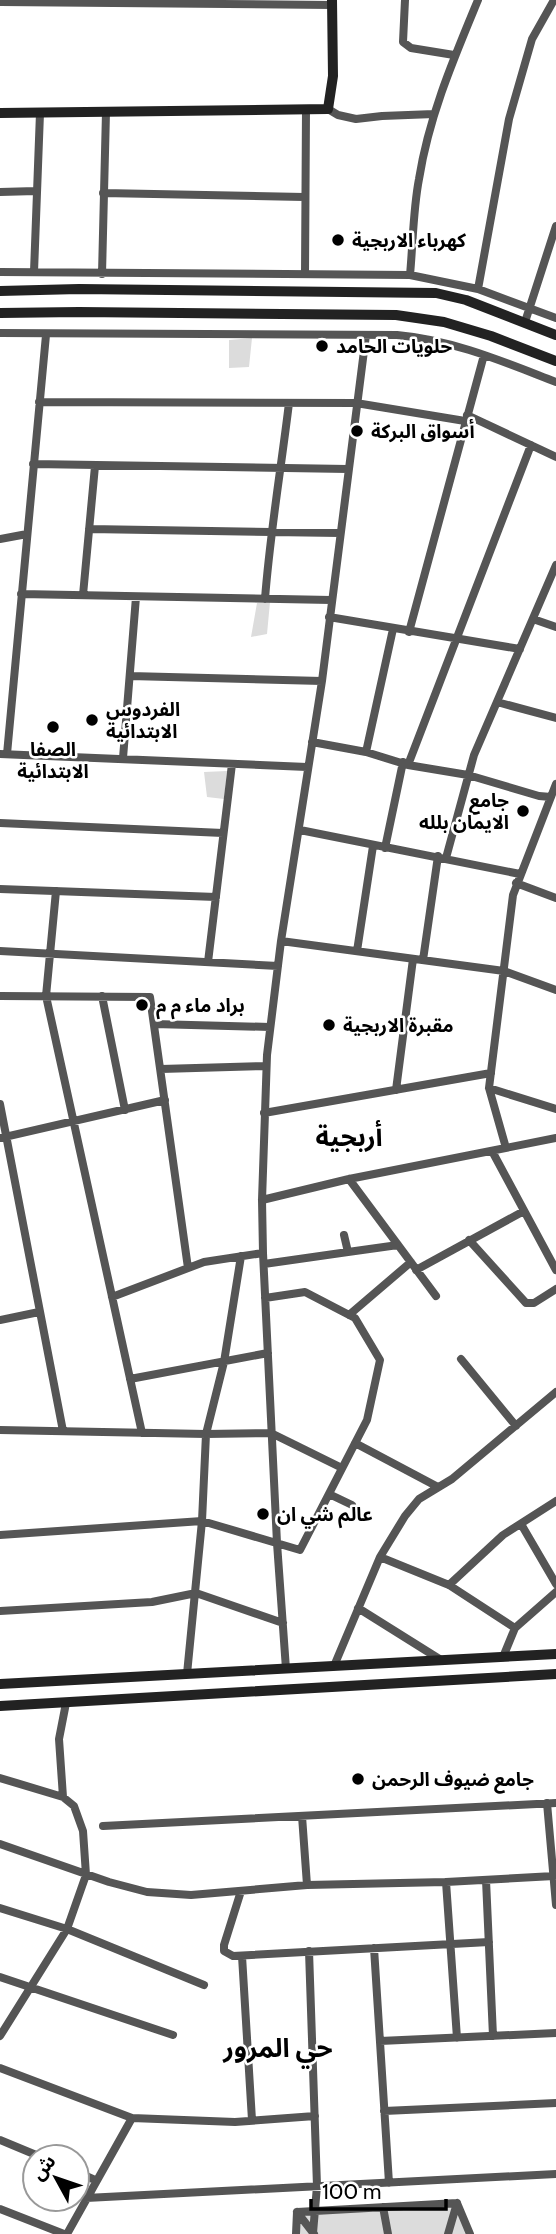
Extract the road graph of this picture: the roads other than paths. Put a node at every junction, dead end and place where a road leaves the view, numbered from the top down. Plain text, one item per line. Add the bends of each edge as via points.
1 (405, 0) edge
2 (478, 0) edge
3 (554, 0) edge
4 (0, 2) edge
5 (263, 2) edge
6 (332, 3) edge
7 (454, 55) junction
8 (328, 109) junction
9 (306, 110) junction
10 (106, 112) junction
11 (0, 113) edge
12 (40, 113) junction
13 (434, 114) junction
14 (36, 191) junction
15 (0, 192) edge
16 (103, 193) junction
17 (304, 197) junction
18 (556, 226) edge
19 (0, 272) edge
20 (34, 272) junction
21 (102, 274) junction
22 (235, 274) junction
23 (305, 274) junction
24 (410, 275) junction
25 (478, 289) junction
26 (0, 290) edge
27 (234, 291) junction
28 (530, 309) junction
29 (0, 313) edge
30 (556, 318) edge
31 (525, 322) junction
32 (0, 333) edge
33 (46, 335) junction
34 (366, 335) junction
35 (556, 335) edge
36 (484, 355) junction
37 (556, 361) edge
38 (556, 382) edge
39 (39, 402) junction
40 (289, 403) junction
41 (356, 403) junction
42 (466, 418) junction
43 (531, 445) junction
44 (556, 457) edge
45 (33, 464) junction
46 (95, 466) junction
47 (281, 468) junction
48 (348, 469) junction
49 (89, 530) junction
50 (270, 532) junction
51 (340, 533) junction
52 (27, 534) junction
53 (0, 539) edge
54 (556, 565) edge
55 (21, 594) junction
56 (83, 595) junction
57 (136, 597) junction
58 (265, 599) junction
59 (331, 600) junction
60 (329, 617) junction
61 (533, 619) junction
62 (556, 627) edge
63 (393, 629) junction
64 (410, 632) junction
65 (456, 639) junction
66 (520, 649) junction
67 (130, 676) junction
68 (322, 681) junction
69 (497, 702) junction
70 (556, 718) edge
71 (312, 742) junction
72 (366, 752) junction
73 (4, 754) edge
74 (123, 758) junction
75 (232, 764) junction
76 (405, 764) junction
77 (307, 767) junction
78 (468, 775) junction
79 (556, 784) edge
80 (551, 804) edge
81 (0, 822) edge
82 (300, 830) junction
83 (223, 833) junction
84 (373, 846) junction
85 (385, 848) junction
86 (442, 857) junction
87 (520, 874) junction
88 (516, 883) junction
89 (0, 889) edge
90 (56, 891) junction
91 (216, 897) junction
92 (556, 898) edge
93 (281, 941) junction
94 (0, 951) edge
95 (357, 951) junction
96 (50, 954) junction
97 (413, 959) junction
98 (423, 960) junction
99 (208, 962) junction
100 (278, 966) junction
101 (503, 971) junction
102 (556, 990) edge
103 (0, 996) edge
104 (46, 996) junction
105 (102, 996) junction
106 (154, 1024) junction
107 (270, 1027) junction
108 (267, 1066) junction
109 (161, 1069) junction
110 (491, 1073) junction
111 (489, 1088) junction
112 (396, 1090) junction
113 (166, 1100) junction
114 (0, 1104) edge
115 (556, 1109) edge
116 (125, 1110) junction
117 (264, 1113) junction
118 (74, 1122) junction
119 (4, 1137) edge
120 (556, 1138) edge
121 (506, 1148) junction
122 (492, 1151) junction
123 (349, 1179) junction
124 (262, 1200) junction
125 (524, 1211) junction
126 (344, 1234) dead end
127 (469, 1240) junction
128 (398, 1245) junction
129 (348, 1252) junction
130 (263, 1253) junction
131 (241, 1256) junction
132 (264, 1264) junction
133 (413, 1266) junction
134 (188, 1268) junction
135 (556, 1270) edge
136 (556, 1289) edge
137 (436, 1296) dead end
138 (112, 1297) junction
139 (265, 1298) junction
140 (39, 1312) junction
141 (349, 1315) junction
142 (0, 1320) edge
143 (268, 1353) junction
144 (461, 1359) dead end
145 (223, 1362) junction
146 (130, 1380) junction
147 (556, 1392) edge
148 (516, 1426) junction
149 (0, 1430) edge
150 (63, 1432) junction
151 (142, 1433) junction
152 (271, 1433) junction
153 (206, 1434) junction
154 (355, 1443) junction
155 (342, 1468) junction
156 (438, 1487) junction
157 (330, 1494) junction
158 (556, 1501) edge
159 (352, 1505) dead end
160 (202, 1521) junction
161 (521, 1524) junction
162 (0, 1535) edge
163 (277, 1543) junction
164 (380, 1557) junction
165 (556, 1584) edge
166 (449, 1585) junction
167 (556, 1592) edge
168 (196, 1593) junction
169 (358, 1608) junction
170 (0, 1611) edge
171 (282, 1623) junction
172 (515, 1629) junction
173 (556, 1654) edge
174 (534, 1655) junction
175 (503, 1657) junction
176 (441, 1660) junction
177 (334, 1666) junction
178 (286, 1669) junction
179 (193, 1674) junction
180 (556, 1674) edge
181 (151, 1676) junction
182 (535, 1676) junction
183 (0, 1684) edge
184 (199, 1695) junction
185 (153, 1698) junction
186 (66, 1703) junction
187 (0, 1706) edge
188 (0, 1778) edge
189 (63, 1797) junction
190 (552, 1803) edge
191 (302, 1816) junction
192 (103, 1826) dead end
193 (0, 1844) edge
194 (86, 1875) junction
195 (554, 1876) junction
196 (486, 1880) junction
197 (446, 1882) junction
198 (307, 1885) junction
199 (241, 1891) junction
200 (556, 1905) edge
201 (0, 1908) edge
202 (66, 1929) junction
203 (489, 1942) junction
204 (451, 1944) junction
205 (374, 1948) junction
206 (309, 1951) junction
207 (242, 1956) junction
208 (0, 1977) edge
209 (204, 1985) dead end
210 (29, 1987) junction
211 (556, 2033) edge
212 (173, 2035) dead end
213 (0, 2036) edge
214 (493, 2036) junction
215 (457, 2038) junction
216 (380, 2041) junction
217 (0, 2068) edge
218 (556, 2103) edge
219 (384, 2111) junction
220 (315, 2116) junction
221 (132, 2118) junction
222 (252, 2120) junction
223 (0, 2140) edge
224 (21, 2149) edge
225 (556, 2174) edge
226 (91, 2178) edge
227 (95, 2180) junction
228 (388, 2183) junction
229 (317, 2186) junction
230 (91, 2188) edge
231 (91, 2198) edge
232 (457, 2203) junction
233 (383, 2207) junction
234 (0, 2208) edge
235 (315, 2210) junction
236 (297, 2212) junction
237 (78, 2213) edge
238 (314, 2233) edge
239 (66, 2234) edge
240 (296, 2234) edge
241 (388, 2234) edge
242 (448, 2234) edge
243 (470, 2234) edge

1 - 7 street via 402,36 407,45
2 - 7 street
3 - 25 street via 532,39 509,119
4 - 5 street
5 - 6 street
6 - 8 main road via 333,76
7 - 13 street
8 - 9 main road
8 - 13 street via 356,119
9 - 10 main road
9 - 17 street
10 - 12 main road
10 - 16 street
11 - 12 main road
12 - 14 street
13 - 24 street via 418,181
14 - 15 street
14 - 20 street
16 - 17 street
16 - 21 street
17 - 23 street
18 - 28 street
19 - 20 street
20 - 21 street
21 - 22 street
22 - 23 street
22 - 27 street
23 - 24 street
24 - 25 street
25 - 28 street
26 - 27 main road
27 - 31 main road via 436,293
28 - 30 street
28 - 31 street
29 - 37 main road via 396,315 444,322
31 - 35 main road
32 - 33 street
33 - 34 street
33 - 39 street
34 - 36 street via 426,338
34 - 41 street
36 - 38 street
36 - 42 street
39 - 40 street
39 - 45 street
40 - 41 street
40 - 47 street
41 - 42 street
41 - 48 street
42 - 43 street
42 - 64 street
43 - 44 street
43 - 65 street
45 - 46 street
45 - 52 street
46 - 47 street
46 - 49 street
47 - 48 street
47 - 50 street
48 - 51 street
49 - 50 street
49 - 56 street
50 - 51 street
50 - 58 street
51 - 59 street
52 - 53 street
52 - 55 street
54 - 61 street
55 - 56 street
55 - 73 street
56 - 57 street
57 - 58 street
57 - 67 street
58 - 59 street
59 - 60 street
60 - 63 street
60 - 68 street
61 - 62 street
61 - 66 street
63 - 64 street
63 - 72 street
64 - 65 street
65 - 66 street
65 - 76 street
66 - 69 street
67 - 68 street
67 - 74 street
68 - 71 street
69 - 70 street
69 - 78 street
71 - 72 street
71 - 77 street
72 - 76 street
73 - 74 street
74 - 75 street
75 - 77 street
75 - 83 street
76 - 78 street
76 - 85 street
77 - 82 street
78 - 80 street via 539,796
78 - 86 street
79 - 80 street
80 - 87 street
81 - 83 street
82 - 84 street
82 - 93 street
83 - 91 street
84 - 85 street
84 - 95 street
85 - 86 street
86 - 87 street
86 - 98 street
87 - 88 street
88 - 92 street
88 - 101 street
89 - 90 street
90 - 91 street
90 - 96 street
91 - 99 street
93 - 95 street
93 - 100 street
94 - 96 street
95 - 97 street
96 - 99 street
96 - 104 street
97 - 98 street
97 - 112 street
98 - 101 street
99 - 100 street
100 - 107 street
101 - 102 street
101 - 110 street
103 - 104 street
104 - 105 street
104 - 118 street
105 - 106 street via 150,997
105 - 116 street
106 - 107 street
106 - 109 street
107 - 108 street
108 - 109 street
108 - 117 street
109 - 113 street
110 - 111 street
110 - 112 street
111 - 115 street
111 - 121 street
112 - 117 street
113 - 116 street
113 - 134 street
114 - 119 street
116 - 118 street
117 - 124 street
118 - 119 street
118 - 138 street
119 - 140 street
120 - 121 street
121 - 122 street
122 - 123 street
122 - 125 street
123 - 124 street
123 - 128 street
124 - 130 street
125 - 127 street
125 - 135 street
126 - 129 street
127 - 133 street
127 - 136 street via 526,1303
128 - 129 street
128 - 133 street
129 - 132 street
130 - 131 street
130 - 132 street
131 - 134 street
131 - 145 street
132 - 139 street
133 - 137 street
133 - 141 street
134 - 138 street
138 - 146 street
139 - 141 street via 305,1292
139 - 143 street
140 - 142 street
140 - 150 street
141 - 154 street via 380,1360 367,1420
143 - 145 street
143 - 152 street
144 - 148 street
145 - 146 street
145 - 153 street
146 - 151 street
147 - 148 street
148 - 156 street
149 - 150 street
150 - 151 street
151 - 153 street
152 - 153 street
152 - 155 street
152 - 163 street
153 - 160 street
154 - 155 street
154 - 156 street
155 - 157 street
156 - 164 street via 419,1499
157 - 159 street
157 - 163 street via 300,1550
158 - 161 street
160 - 162 street
160 - 163 street
160 - 168 street
161 - 165 street
161 - 166 street
163 - 171 street
164 - 166 street
164 - 169 street
166 - 172 street
167 - 172 street
168 - 170 street via 152,1602
168 - 171 street
168 - 179 street
169 - 176 street
169 - 177 street
171 - 178 street
172 - 175 street
173 - 174 main road
174 - 175 main road
174 - 182 main road
175 - 176 main road
176 - 177 main road
177 - 178 main road
178 - 179 main road
179 - 181 main road
179 - 184 main road via 189,1685
180 - 182 main road
181 - 183 main road
181 - 185 main road via 162,1686
182 - 184 main road
184 - 185 main road
185 - 186 main road
186 - 187 main road
186 - 189 street via 59,1739
188 - 189 street
189 - 194 street via 74,1806 83,1831
190 - 191 street
190 - 195 street
191 - 192 street
191 - 198 street
193 - 194 street
194 - 199 street via 147,1892
194 - 202 street
195 - 196 street
195 - 200 street
196 - 197 street
196 - 203 street
197 - 198 street
197 - 204 street
198 - 199 street
199 - 207 street via 224,1951
201 - 202 street
202 - 209 street
202 - 210 street
203 - 204 street
203 - 214 street
204 - 205 street
204 - 215 street
205 - 206 street
205 - 216 street
206 - 207 street
206 - 220 street
207 - 222 street
208 - 210 street
210 - 212 street
210 - 213 street
211 - 214 street
214 - 215 street
215 - 216 street
216 - 219 street
217 - 221 street
218 - 219 street
219 - 228 street
220 - 222 street
220 - 229 street
221 - 222 street
221 - 227 street
223 - 224 street
225 - 228 street
226 - 227 street
227 - 230 street
228 - 229 street
229 - 231 street
229 - 235 street
232 - 233 street
232 - 242 street
232 - 243 street
233 - 235 street
233 - 241 street
234 - 239 street
235 - 236 street
235 - 238 street
236 - 238 street
236 - 240 street
237 - 239 street

